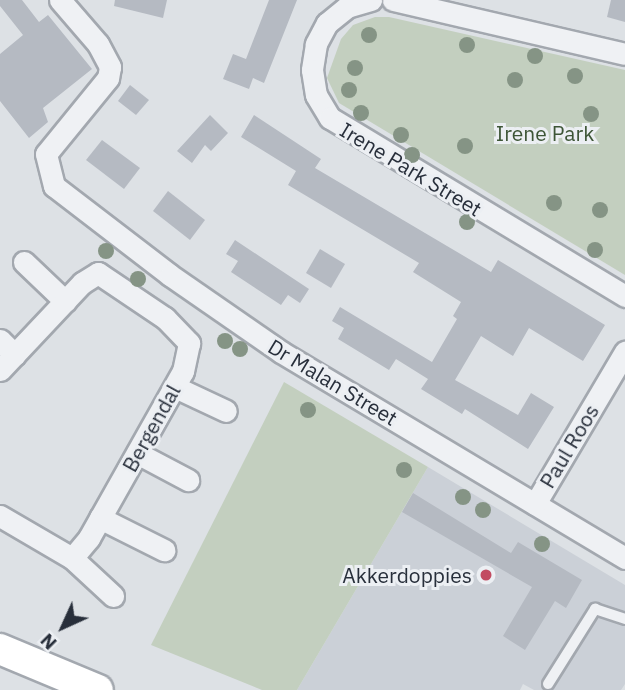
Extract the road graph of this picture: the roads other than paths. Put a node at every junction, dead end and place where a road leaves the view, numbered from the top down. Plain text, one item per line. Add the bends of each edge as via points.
1 (60, 0) edge
2 (370, 0) edge
3 (393, 0) edge
4 (625, 54) edge
5 (24, 262) dead end
6 (170, 275) junction
7 (625, 296) edge
8 (65, 301) junction
9 (146, 305) junction
10 (625, 352) edge
11 (5, 355) edge
12 (175, 387) junction
13 (226, 411) dead end
14 (137, 453) junction
15 (188, 480) dead end
16 (535, 504) junction
17 (0, 516) edge
18 (100, 518) junction
19 (164, 550) dead end
20 (72, 558) junction
21 (625, 558) edge
22 (113, 596) dead end
23 (625, 619) edge
24 (0, 649) edge
25 (548, 684) dead end
26 (98, 690) edge

1 - 6 street, Dr Malan Street via 98,44 110,67 108,78 46,154 54,186
2 - 7 street, Irene Park Street via 347,7 327,23 316,44 312,70 316,95 330,118
3 - 4 street
5 - 8 street
6 - 9 street
6 - 16 street, Dr Malan Street via 281,352
8 - 9 street, Bergendal via 98,273
8 - 11 street, Bergendal
9 - 12 street, Bergendal via 189,343 187,362
10 - 16 street, Paul Roos
12 - 13 street
12 - 14 street, Bergendal
14 - 15 street
14 - 18 street, Bergendal
16 - 21 street, Dr Malan Street
17 - 20 street
18 - 19 street
18 - 20 street, Bergendal
20 - 22 street
23 - 25 lane via 595,609
24 - 26 main road

